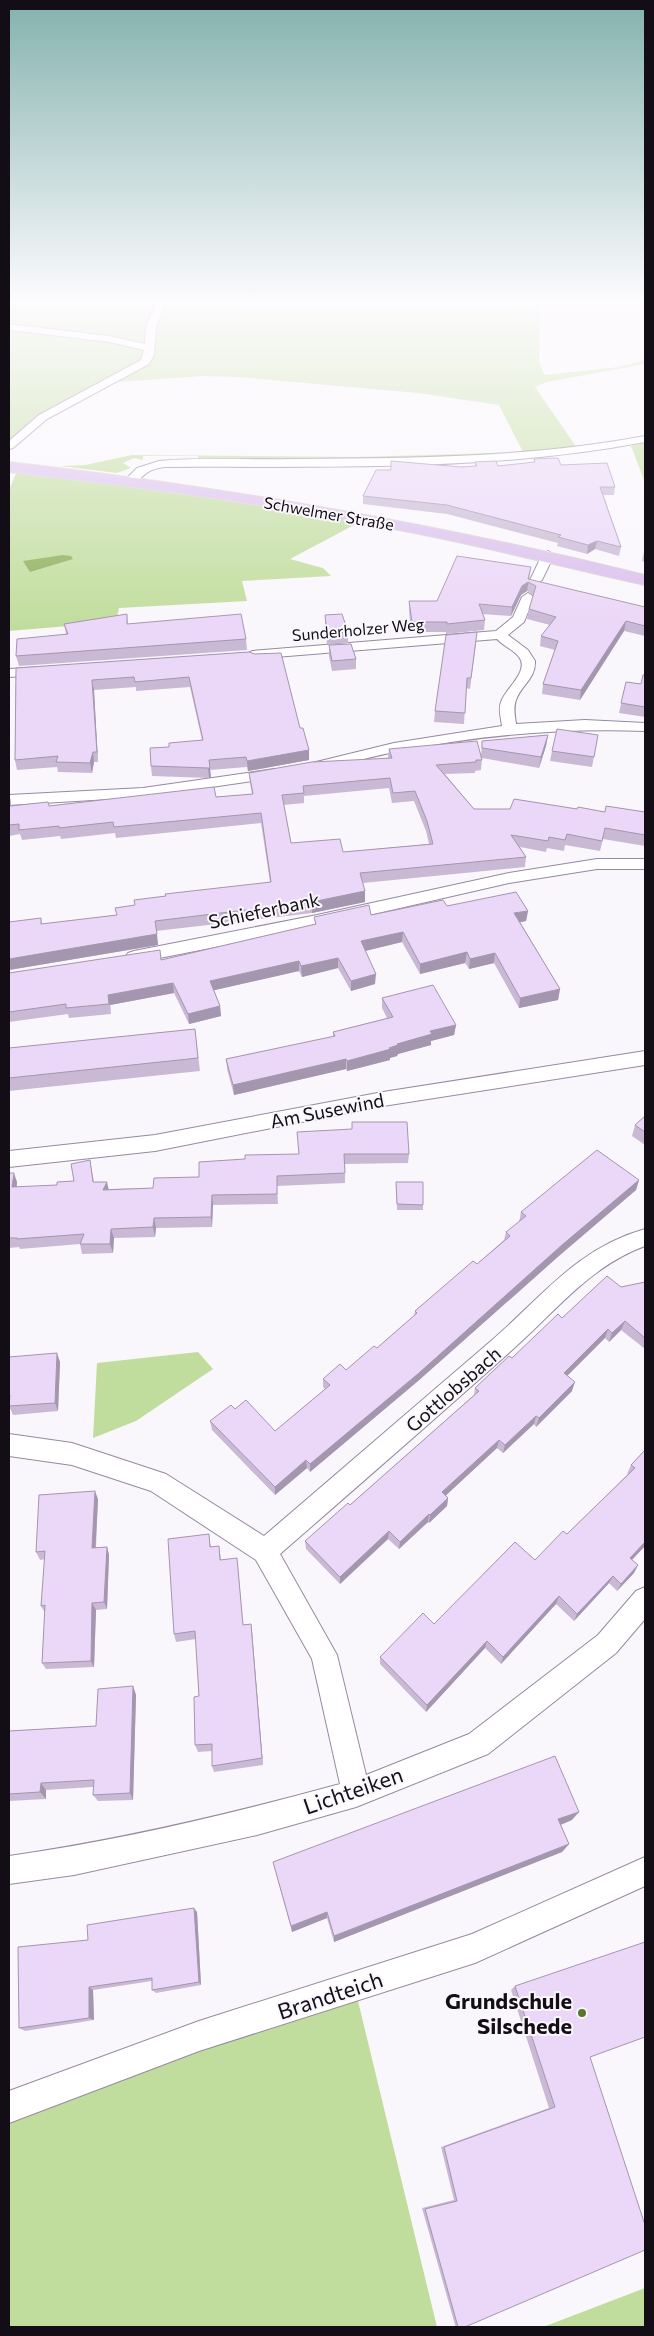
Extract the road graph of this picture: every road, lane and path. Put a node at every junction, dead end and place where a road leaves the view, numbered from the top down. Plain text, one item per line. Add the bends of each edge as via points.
1 (56, 410) edge
2 (645, 439) edge
3 (9, 446) edge
4 (9, 467) edge
5 (130, 481) junction
6 (548, 555) junction
7 (536, 580) edge
8 (645, 580) edge
9 (528, 597) dead end
10 (500, 634) junction
11 (234, 656) edge
12 (58, 670) edge
13 (9, 673) edge
14 (645, 727) edge
15 (509, 729) junction
16 (9, 800) edge
17 (645, 864) edge
18 (115, 960) edge
19 (645, 1058) edge
20 (9, 1159) edge
21 (645, 1237) edge
22 (9, 1445) edge
23 (266, 1551) junction
24 (645, 1600) edge
25 (356, 1793) junction
26 (9, 1870) edge
27 (645, 1871) edge
28 (9, 2107) edge

1 - 3 street
2 - 5 street via 529,456 453,461 151,465 141,469
4 - 5 main road, Schwelmer Straße
5 - 6 main road, Schwelmer Straße via 342,514
6 - 7 street
6 - 8 main road, Schwelmer Straße
9 - 10 street via 519,619
10 - 11 street, Sunderholzer Weg
10 - 15 street via 528,660 528,668 507,704
12 - 13 street
14 - 15 street via 619,724
15 - 16 street via 406,745 207,786 140,794
17 - 18 street, Schieferbank via 597,864 509,878 308,923
19 - 20 street, Am Susewind via 383,1099 164,1141
21 - 23 street, Gottlobsbach via 620,1246 578,1273 506,1342
22 - 23 street via 72,1454 158,1482
23 - 25 street via 324,1655
24 - 25 street, Lichteiken via 607,1644 478,1744
25 - 26 street, Lichteiken via 257,1821 74,1861
27 - 28 street, Brandteich via 475,1948 199,2036

